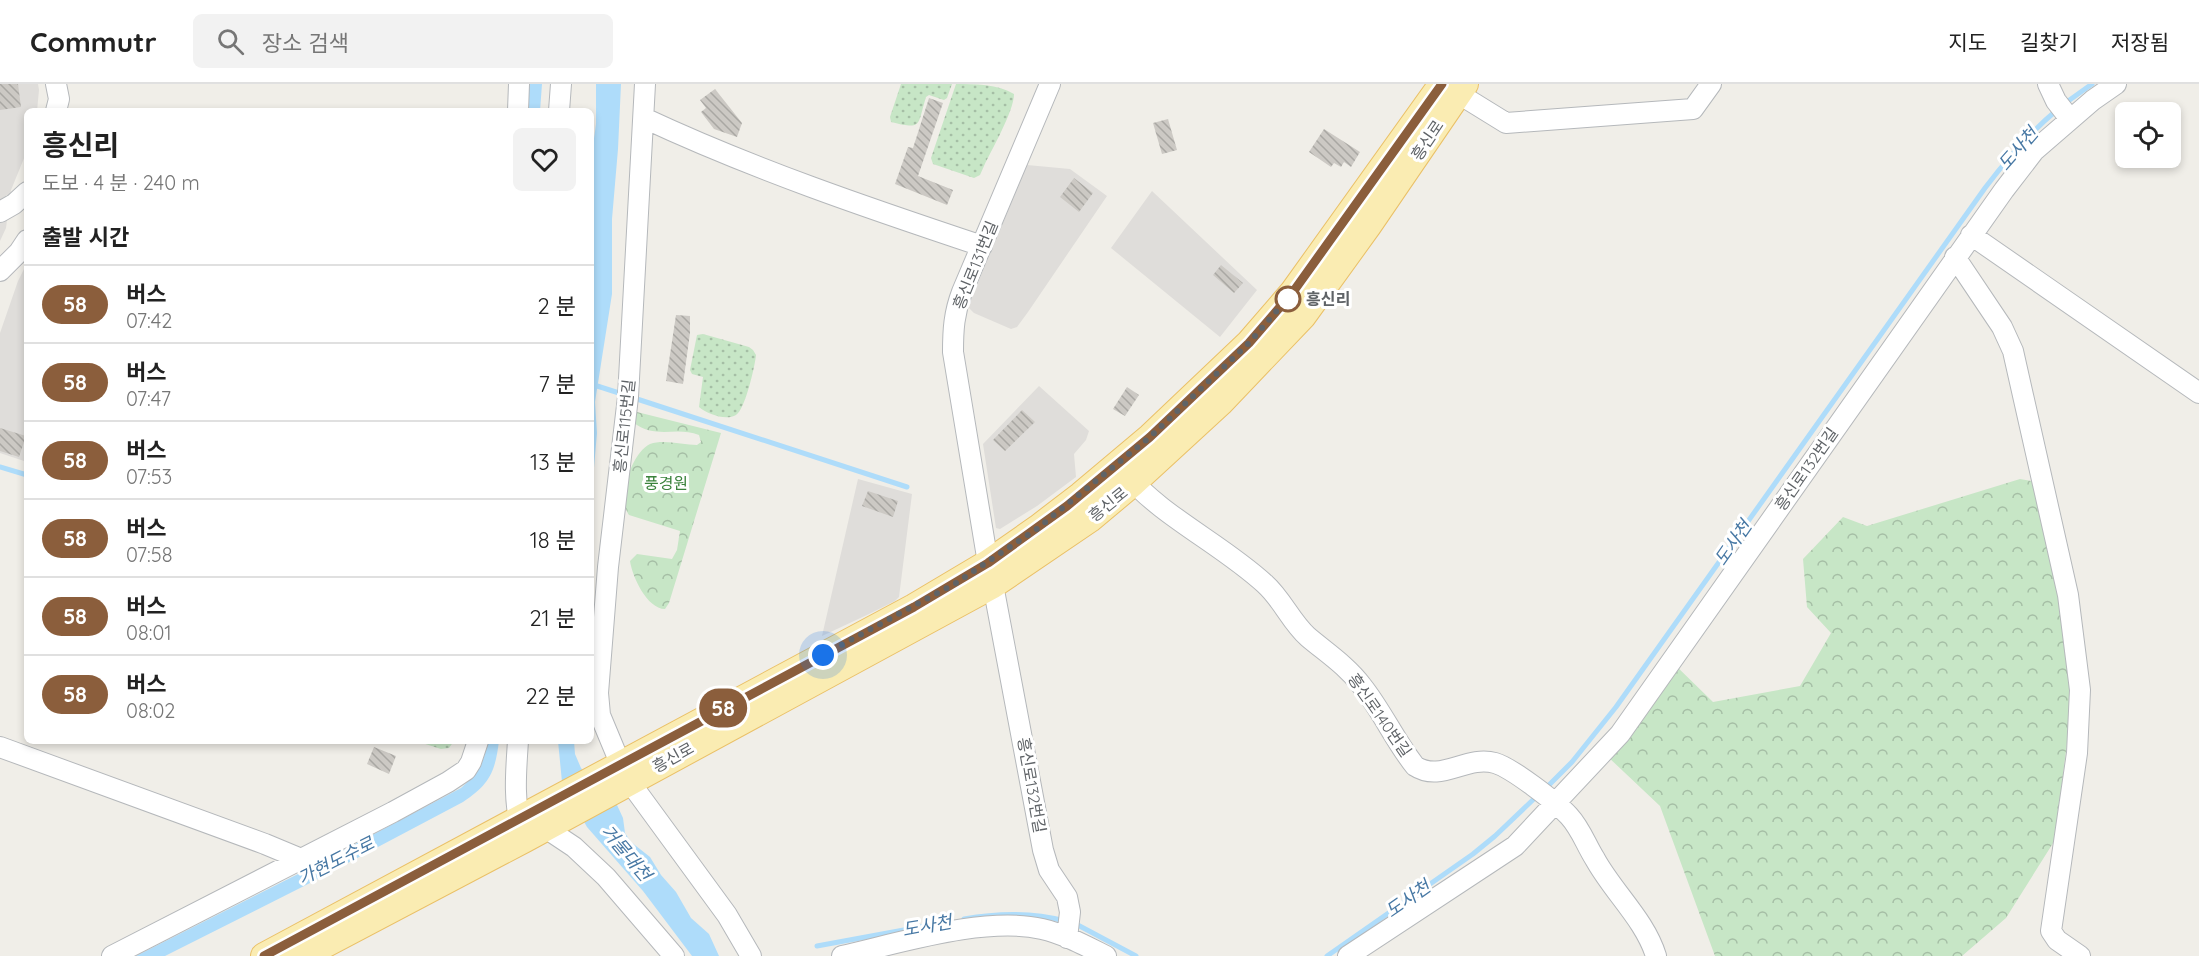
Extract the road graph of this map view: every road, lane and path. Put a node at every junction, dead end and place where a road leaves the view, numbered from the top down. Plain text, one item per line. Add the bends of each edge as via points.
1 (56, 84) edge
2 (519, 84) edge
3 (561, 84) edge
4 (645, 84) edge
5 (1050, 84) edge
6 (1711, 84) edge
7 (2116, 84) edge
8 (1455, 87) edge
9 (2060, 105) edge
10 (56, 108) edge
11 (518, 108) edge
12 (559, 108) edge
13 (644, 118) junction
14 (24, 195) edge
15 (0, 212) edge
16 (1971, 235) junction
17 (24, 244) edge
18 (982, 246) junction
19 (1955, 256) junction
20 (0, 271) edge
21 (2199, 393) edge
22 (1125, 474) junction
23 (990, 574) junction
24 (477, 744) edge
25 (518, 744) edge
26 (0, 747) edge
27 (621, 774) junction
28 (1545, 796) junction
29 (539, 821) junction
30 (301, 860) junction
31 (1068, 926) junction
32 (112, 956) edge
33 (264, 956) edge
34 (303, 956) edge
35 (674, 956) edge
36 (752, 956) edge
37 (842, 956) edge
38 (1106, 956) edge
39 (1348, 956) edge
40 (1656, 956) edge
41 (2080, 956) edge

1 - 10 street
2 - 11 street
3 - 12 street
4 - 13 street, 흥신로115번길
5 - 18 street, 흥신로131번길
6 - 8 street via 1694,109 1506,123
7 - 9 street, 흥신로132번길
8 - 22 main road, 흥신로 via 1368,226 1303,316 1227,395
9 - 16 street, 흥신로132번길 via 2034,151
13 - 18 street via 718,152
13 - 27 street, 흥신로115번길 via 628,397 598,693 600,715
14 - 15 street
16 - 19 street, 흥신로132번길
16 - 21 street
17 - 20 street
18 - 23 street, 흥신로131번길 via 955,310 953,352
19 - 28 street, 흥신로132번길 via 1620,734
19 - 41 street via 2002,327 2013,351 2068,595 2077,660 2079,723 2051,931
22 - 23 main road, 흥신로 via 1090,519
22 - 28 street, 흥신로140번길 via 1269,586 1308,637 1362,684 1416,766 1425,772 1437,772 1480,761 1495,763
23 - 27 main road, 흥신로
23 - 31 street, 흥신로132번길 via 1043,850 1049,870 1067,897
24 - 30 street via 471,762 456,777
25 - 29 street via 516,786
26 - 30 street
27 - 29 main road, 흥신로
27 - 36 street via 727,915
28 - 39 street, 흥신로132번길 via 1515,846
28 - 40 street, 흥신로140번길 via 1578,826 1594,859 1643,929
29 - 33 main road, 흥신로
29 - 34 main road, 흥신로
29 - 35 street via 606,877
30 - 32 street
31 - 37 street via 993,926
31 - 38 street

